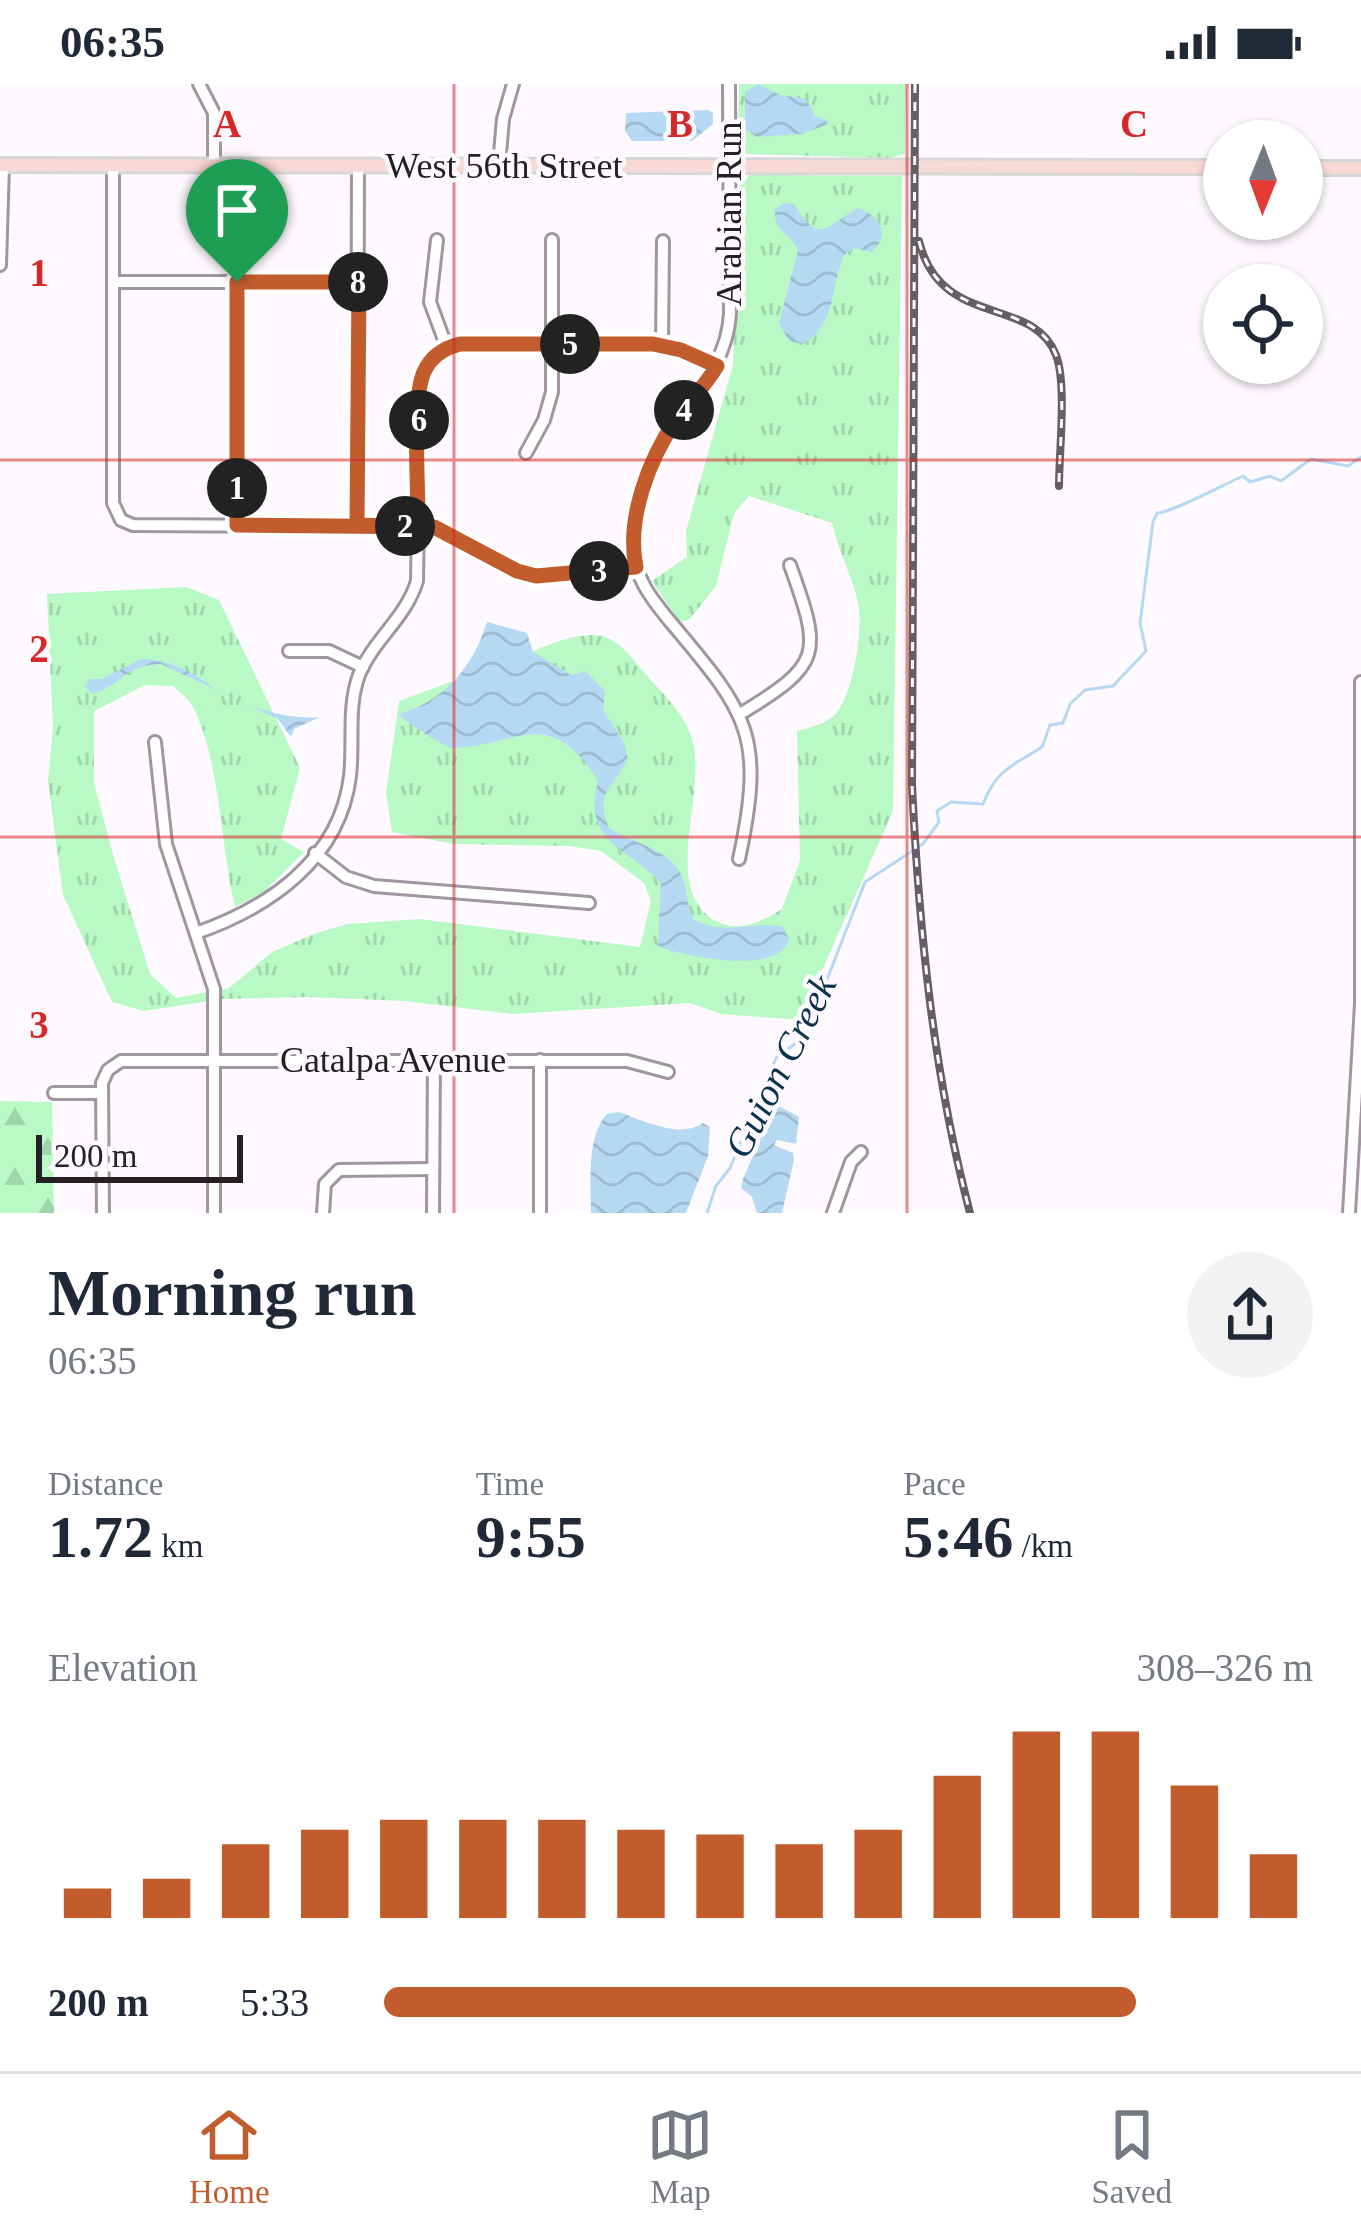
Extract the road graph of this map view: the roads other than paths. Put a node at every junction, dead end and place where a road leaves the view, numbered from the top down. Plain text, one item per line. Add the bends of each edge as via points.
1 (199, 84) edge
2 (513, 84) edge
3 (729, 84) edge
4 (1, 165) edge
5 (113, 165) junction
6 (358, 165) junction
7 (214, 166) junction
8 (499, 166) junction
9 (730, 167) junction
10 (1203, 167) edge
11 (1323, 168) edge
12 (1361, 168) edge
13 (437, 240) dead end
14 (552, 240) dead end
15 (663, 241) dead end
16 (0, 266) edge
17 (113, 282) junction
18 (237, 282) junction
19 (359, 282) junction
20 (553, 344) junction
21 (662, 346) junction
22 (447, 348) junction
23 (717, 366) junction
24 (526, 453) dead end
25 (237, 525) junction
26 (357, 525) junction
27 (418, 527) junction
28 (790, 565) dead end
29 (636, 567) junction
30 (290, 651) dead end
31 (363, 667) junction
32 (1361, 682) edge
33 (740, 714) junction
34 (155, 742) dead end
35 (1360, 772) edge
36 (315, 854) junction
37 (739, 859) dead end
38 (589, 903) dead end
39 (196, 933) junction
40 (1361, 1004) edge
41 (214, 1060) junction
42 (434, 1060) junction
43 (540, 1060) junction
44 (668, 1072) dead end
45 (1359, 1077) edge
46 (54, 1093) dead end
47 (102, 1093) junction
48 (1358, 1127) edge
49 (861, 1152) dead end
50 (434, 1169) junction
51 (1356, 1175) edge
52 (835, 1212) edge
53 (103, 1213) edge
54 (214, 1213) edge
55 (323, 1213) edge
56 (433, 1213) edge
57 (540, 1213) edge
58 (1349, 1213) edge

1 - 7 street via 214,113
2 - 8 street
3 - 9 street, Arabian Run
4 - 5 main road, West 56th Street
4 - 16 street
5 - 7 main road, West 56th Street
5 - 17 street
6 - 7 main road, West 56th Street
6 - 8 main road, West 56th Street
6 - 19 street
8 - 9 main road, West 56th Street
9 - 10 main road, West 56th Street
9 - 23 street, Arabian Run via 730,314
11 - 12 main road
13 - 22 street via 430,302
14 - 20 street
15 - 21 street
17 - 18 street
17 - 25 street via 112,503 119,518 134,525
18 - 19 street
18 - 25 street
19 - 26 street
20 - 21 street
20 - 22 street
20 - 24 street via 550,401
21 - 23 street
22 - 27 street via 420,384
23 - 29 street, Arabian Run via 655,457 635,523
25 - 26 street
26 - 27 street
27 - 29 street via 445,531 526,574
27 - 31 street via 413,594
28 - 33 street via 810,622 808,656 788,684
29 - 33 street via 649,596
30 - 31 street via 329,651
31 - 36 street via 351,708 346,797
32 - 35 street
33 - 37 street via 751,771
34 - 39 street via 166,844
35 - 40 street
36 - 38 street via 374,886
36 - 39 street via 266,903
39 - 41 street via 214,989
40 - 45 street
41 - 42 street, Catalpa Avenue
41 - 47 street, Catalpa Avenue via 116,1063
41 - 54 street
42 - 43 street, Catalpa Avenue
42 - 50 street
43 - 44 street, Catalpa Avenue via 634,1061
43 - 57 street
45 - 48 street
46 - 47 street
47 - 53 street
48 - 51 street
49 - 52 street via 850,1162
50 - 55 street via 337,1171 324,1186
50 - 56 street
51 - 58 street

